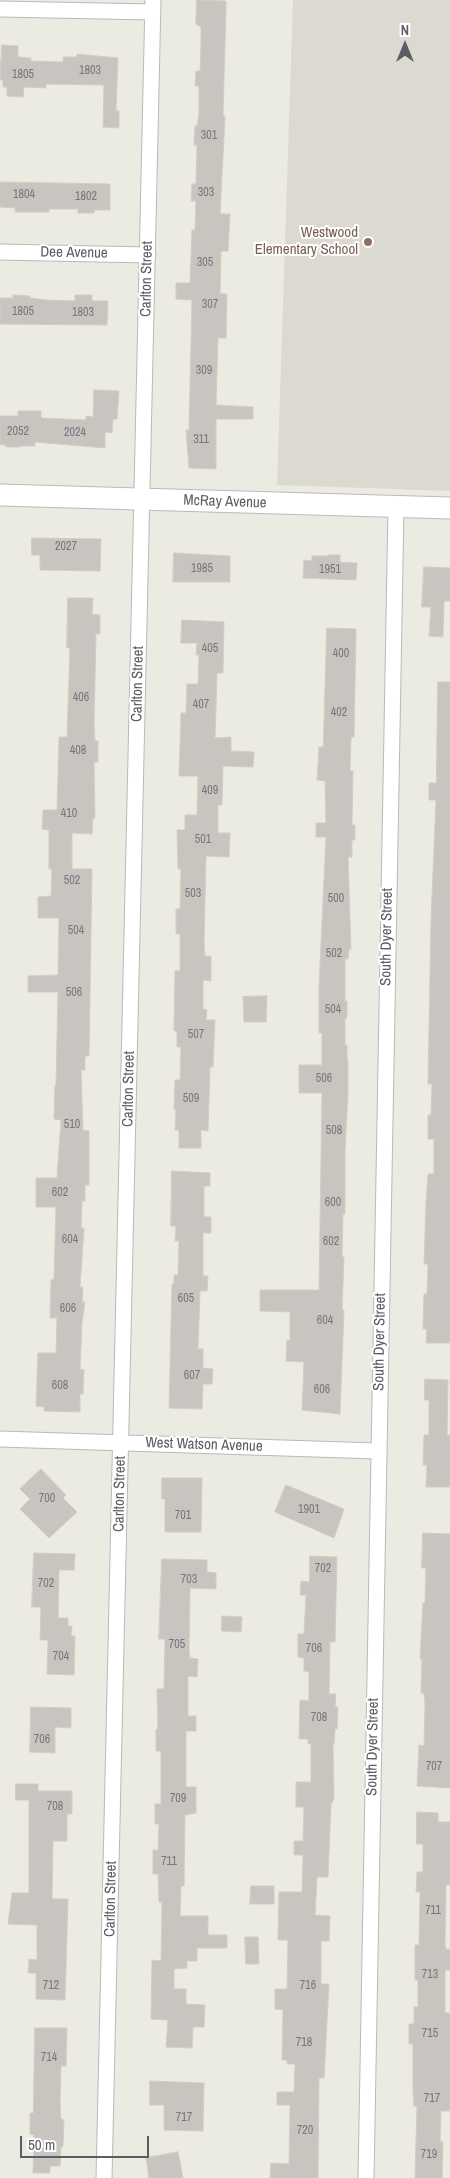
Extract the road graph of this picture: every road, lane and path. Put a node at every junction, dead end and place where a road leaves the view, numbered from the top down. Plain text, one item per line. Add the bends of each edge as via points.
1 (153, 6) edge
2 (0, 9) edge
3 (0, 252) edge
4 (148, 255) junction
5 (0, 495) edge
6 (142, 500) junction
7 (396, 507) junction
8 (450, 508) edge
9 (0, 1439) edge
10 (122, 1443) junction
11 (378, 1451) junction
12 (104, 2178) edge
13 (366, 2178) edge

1 - 2 street
1 - 4 street, Carlton Street
3 - 4 street, Dee Avenue
4 - 6 street, Carlton Street
5 - 6 street, McRay Avenue
6 - 7 street, McRay Avenue
6 - 10 street, Carlton Street
7 - 8 street, McRay Avenue
7 - 11 street, South Dyer Street
9 - 10 street, West Watson Avenue
10 - 11 street, West Watson Avenue
10 - 12 street, Carlton Street
11 - 13 street, South Dyer Street

